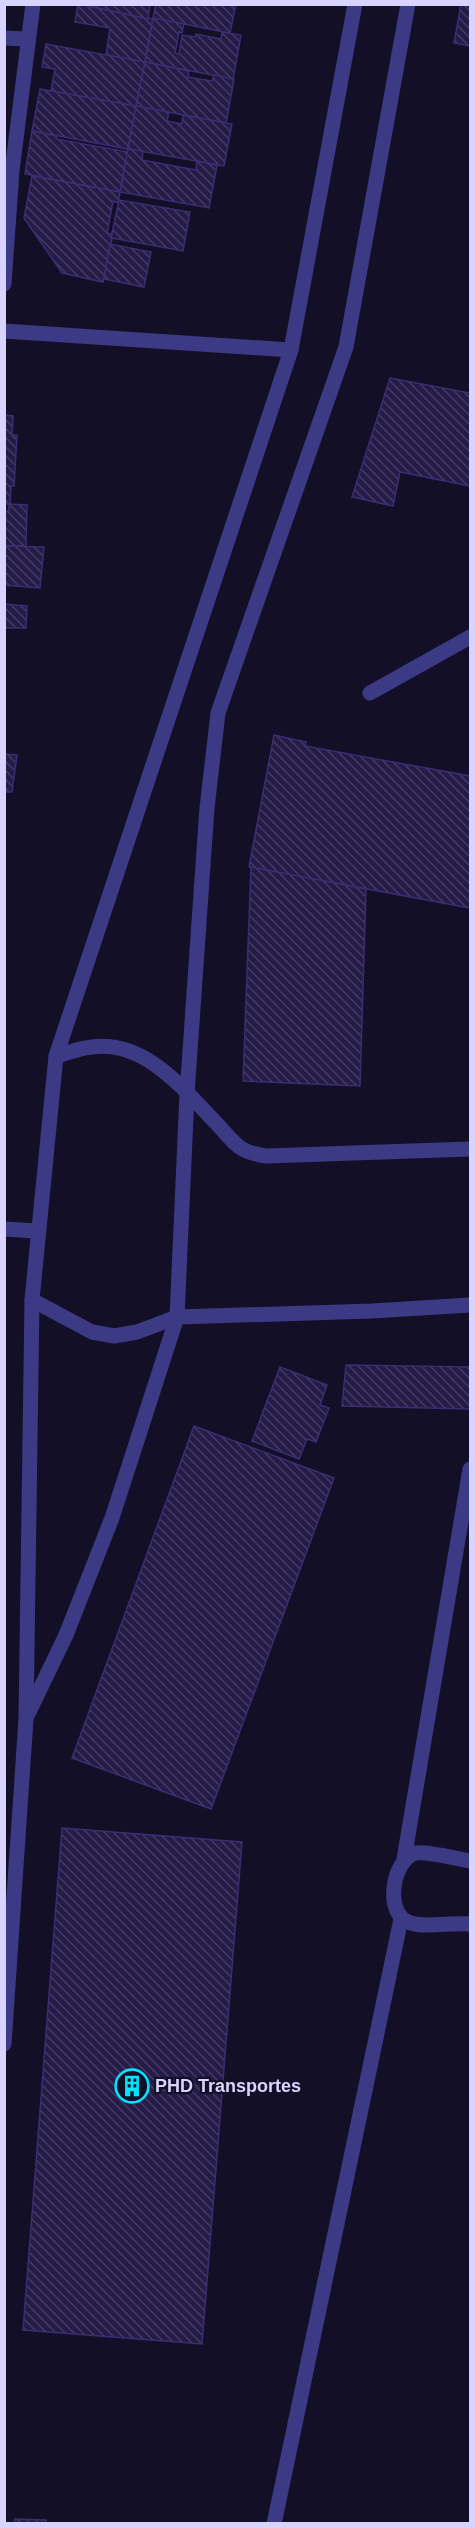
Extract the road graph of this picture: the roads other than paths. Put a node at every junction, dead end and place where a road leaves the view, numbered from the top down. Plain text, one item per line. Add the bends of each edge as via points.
1 (33, 4) edge
2 (355, 4) edge
3 (408, 4) edge
4 (4, 38) edge
5 (27, 39) junction
6 (4, 284) edge
7 (4, 331) edge
8 (291, 350) junction
9 (471, 637) edge
10 (370, 693) dead end
11 (56, 1056) junction
12 (188, 1094) junction
13 (471, 1149) edge
14 (4, 1229) edge
15 (37, 1231) junction
16 (32, 1300) junction
17 (471, 1305) edge
18 (177, 1317) junction
19 (471, 1469) edge
20 (26, 1719) junction
21 (404, 1859) junction
22 (471, 1861) edge
23 (401, 1919) junction
24 (471, 1924) edge
25 (4, 2044) edge
26 (274, 2523) edge

1 - 5 street
2 - 8 street
3 - 12 street via 346,347 218,713 207,808
4 - 5 street
5 - 6 street
7 - 8 street
8 - 11 street
9 - 10 street
11 - 12 street via 108,1046 136,1053
11 - 15 street
12 - 13 street via 247,1153 266,1156
12 - 18 street
14 - 15 street
15 - 16 street
16 - 18 street via 92,1332 114,1336
16 - 20 street
17 - 18 street
18 - 20 street via 112,1518 66,1635
19 - 21 street
20 - 25 street
21 - 22 street via 418,1853
21 - 23 street via 394,1893 394,1907
23 - 24 street via 411,1924
23 - 26 street

